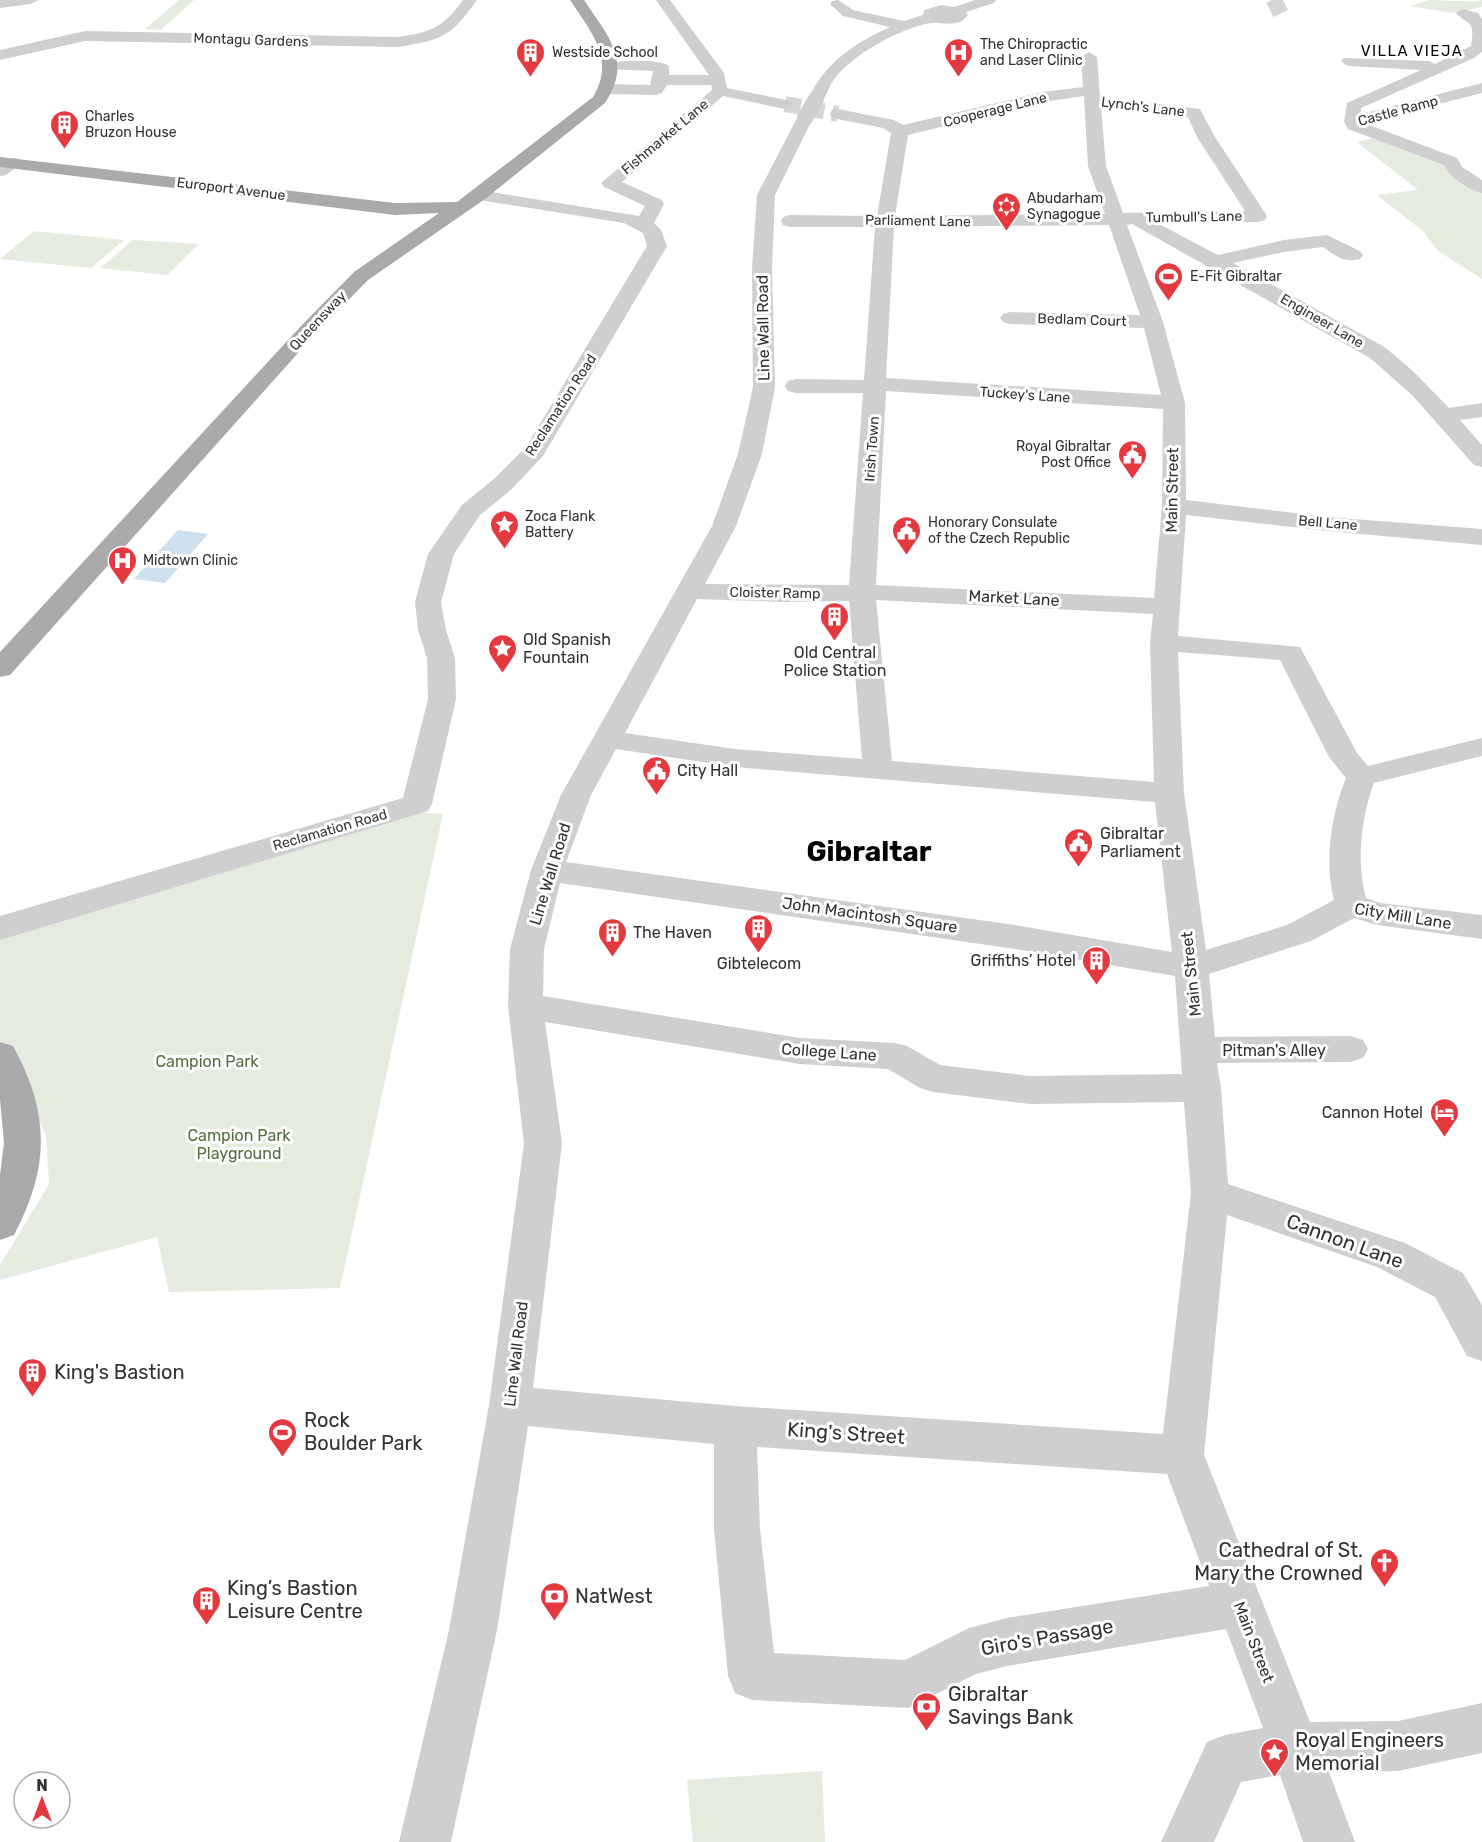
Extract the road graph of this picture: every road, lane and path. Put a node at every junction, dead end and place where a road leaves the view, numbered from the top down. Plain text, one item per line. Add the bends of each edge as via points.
1 (31, 0) edge
2 (470, 0) edge
3 (576, 0) edge
4 (663, 0) edge
5 (986, 2) edge
6 (0, 4) edge
7 (837, 4) dead end
8 (1463, 14) dead end
9 (906, 26) junction
10 (1480, 46) edge
11 (17, 50) junction
12 (0, 55) edge
13 (1089, 57) dead end
14 (1349, 61) dead end
15 (612, 66) junction
16 (1429, 66) dead end
17 (8, 71) dead end
18 (661, 80) junction
19 (719, 86) junction
20 (1482, 88) edge
21 (607, 89) junction
22 (1092, 96) junction
23 (802, 107) junction
24 (1194, 113) joint
25 (838, 114) tunnel mouth
26 (1352, 122) junction
27 (900, 131) junction
28 (4, 165) edge
29 (1482, 188) edge
30 (471, 201) junction
31 (395, 209) junction
32 (1126, 218) junction
33 (790, 221) dead end
34 (885, 221) junction
35 (644, 224) junction
36 (408, 243) junction
37 (1353, 255) dead end
38 (1215, 261) junction
39 (1010, 318) dead end
40 (1154, 322) junction
41 (876, 384) junction
42 (796, 386) dead end
43 (1174, 403) junction
44 (1482, 410) edge
45 (1444, 415) junction
46 (1482, 460) edge
47 (1174, 506) junction
48 (1482, 537) edge
49 (687, 591) junction
50 (862, 593) junction
51 (1166, 607) junction
52 (1164, 643) junction
53 (0, 669) edge
54 (607, 739) junction
55 (1482, 747) edge
56 (878, 769) junction
57 (1361, 777) junction
58 (1169, 793) junction
59 (548, 870) junction
60 (1351, 905) junction
61 (1482, 927) edge
62 (0, 928) edge
63 (1191, 967) junction
64 (525, 1006) junction
65 (1350, 1049) dead end
66 (1199, 1050) junction
67 (0, 1055) edge
68 (1203, 1088) junction
69 (1210, 1193) junction
70 (0, 1224) edge
71 (1482, 1343) edge
72 (510, 1405) junction
73 (735, 1426) junction
74 (1182, 1455) junction
75 (1239, 1604) junction
76 (1482, 1728) edge
77 (1295, 1747) junction
78 (424, 1842) edge
79 (1187, 1842) edge
80 (1329, 1842) edge

1 - 6 street
2 - 11 street, Montagu Gardens via 446,31 398,42 85,36
3 - 15 main road via 608,48
4 - 19 street, Fishmarket Lane via 716,73
5 - 9 street, Line Wall Road via 956,11 961,16 955,19 932,18
7 - 9 street via 848,13
8 - 10 street via 1473,16 1481,31
9 - 23 street, Line Wall Road via 860,48 829,75
10 - 26 street via 1469,55 1353,106
11 - 12 street, Montagu Gardens
11 - 17 street via 31,54
13 - 22 street, Main Street
14 - 16 street
15 - 18 street via 661,66
15 - 21 main road
18 - 19 street
18 - 21 street via 656,90
19 - 23 street
19 - 35 street, Fishmarket Lane via 610,183 655,204
20 - 26 street, Castle Ramp
21 - 30 main road, Queensway via 596,103
22 - 24 street, Lynch's Lane
22 - 27 street, Cooperage Lane via 1046,97
22 - 32 street, Main Street via 1097,166
23 - 49 street, Line Wall Road via 766,195 762,269 764,387 750,454 724,526
24 - 32 street, Tumbull's Lane via 1258,216
25 - 27 street via 888,124
26 - 29 street, Castle Ramp via 1451,162 1455,170
27 - 34 street, Irish Town
28 - 31 main road, Europort Avenue
30 - 31 main road, Europort Avenue
30 - 35 street via 607,214
30 - 36 main road, Queensway
31 - 36 main road via 408,217 412,228
32 - 34 street, Parliament Lane
32 - 38 street, Engineer Lane
32 - 40 street, Main Street
33 - 34 street, Parliament Lane
34 - 41 street, Irish Town
35 - 62 street, Reclamation Road via 652,230 657,246 556,418 535,451 471,510 441,554 428,602 441,658 442,699 417,804
36 - 53 main road, Queensway via 361,276 321,316
37 - 38 street via 1327,241
38 - 45 street, Engineer Lane via 1378,353
39 - 40 street, Bedlam Court
40 - 43 street, Main Street
41 - 42 street, Tuckey's Lane
41 - 43 street, Tuckey's Lane
41 - 50 street, Irish Town
43 - 47 street, Main Street
44 - 45 street
45 - 46 street, Engineer Lane
47 - 48 street, Bell Lane
47 - 51 street, Main Street
49 - 50 street, Cloister Ramp
49 - 54 street, Line Wall Road
50 - 51 street, Market Lane
50 - 56 street, Irish Town
51 - 52 street, Main Street
52 - 57 street via 1290,653 1344,758
52 - 58 street, Main Street
54 - 56 street via 735,758
54 - 59 street, Line Wall Road via 576,795
55 - 57 street
56 - 58 street
57 - 60 street via 1348,837 1346,878
58 - 63 street, Main Street
59 - 63 street, John Macintosh Square via 1015,937
59 - 64 street, Line Wall Road via 527,949
60 - 61 street, City Mill Lane via 1377,914
60 - 63 street, City Mill Lane via 1299,933
63 - 66 street, Main Street
64 - 68 street, College Lane via 800,1052 894,1056 944,1080 1031,1090
64 - 72 street, Line Wall Road via 543,1143
65 - 66 street, Pitman's Alley
66 - 68 street, Main Street
67 - 70 main road via 16,1092 23,1124 15,1186
68 - 69 street, Main Street
69 - 71 street, Cannon Lane via 1391,1255 1449,1285
69 - 74 street, Main Street
72 - 73 street, King's Street
72 - 78 street, Line Wall Road via 473,1630
73 - 74 street, King's Street
73 - 75 street, Giro's Passage via 737,1529 752,1676 908,1684 969,1652 987,1647
74 - 75 street, Main Street
75 - 77 street, Main Street
76 - 77 street via 1398,1746
77 - 79 street via 1225,1760
77 - 80 street, Main Street

